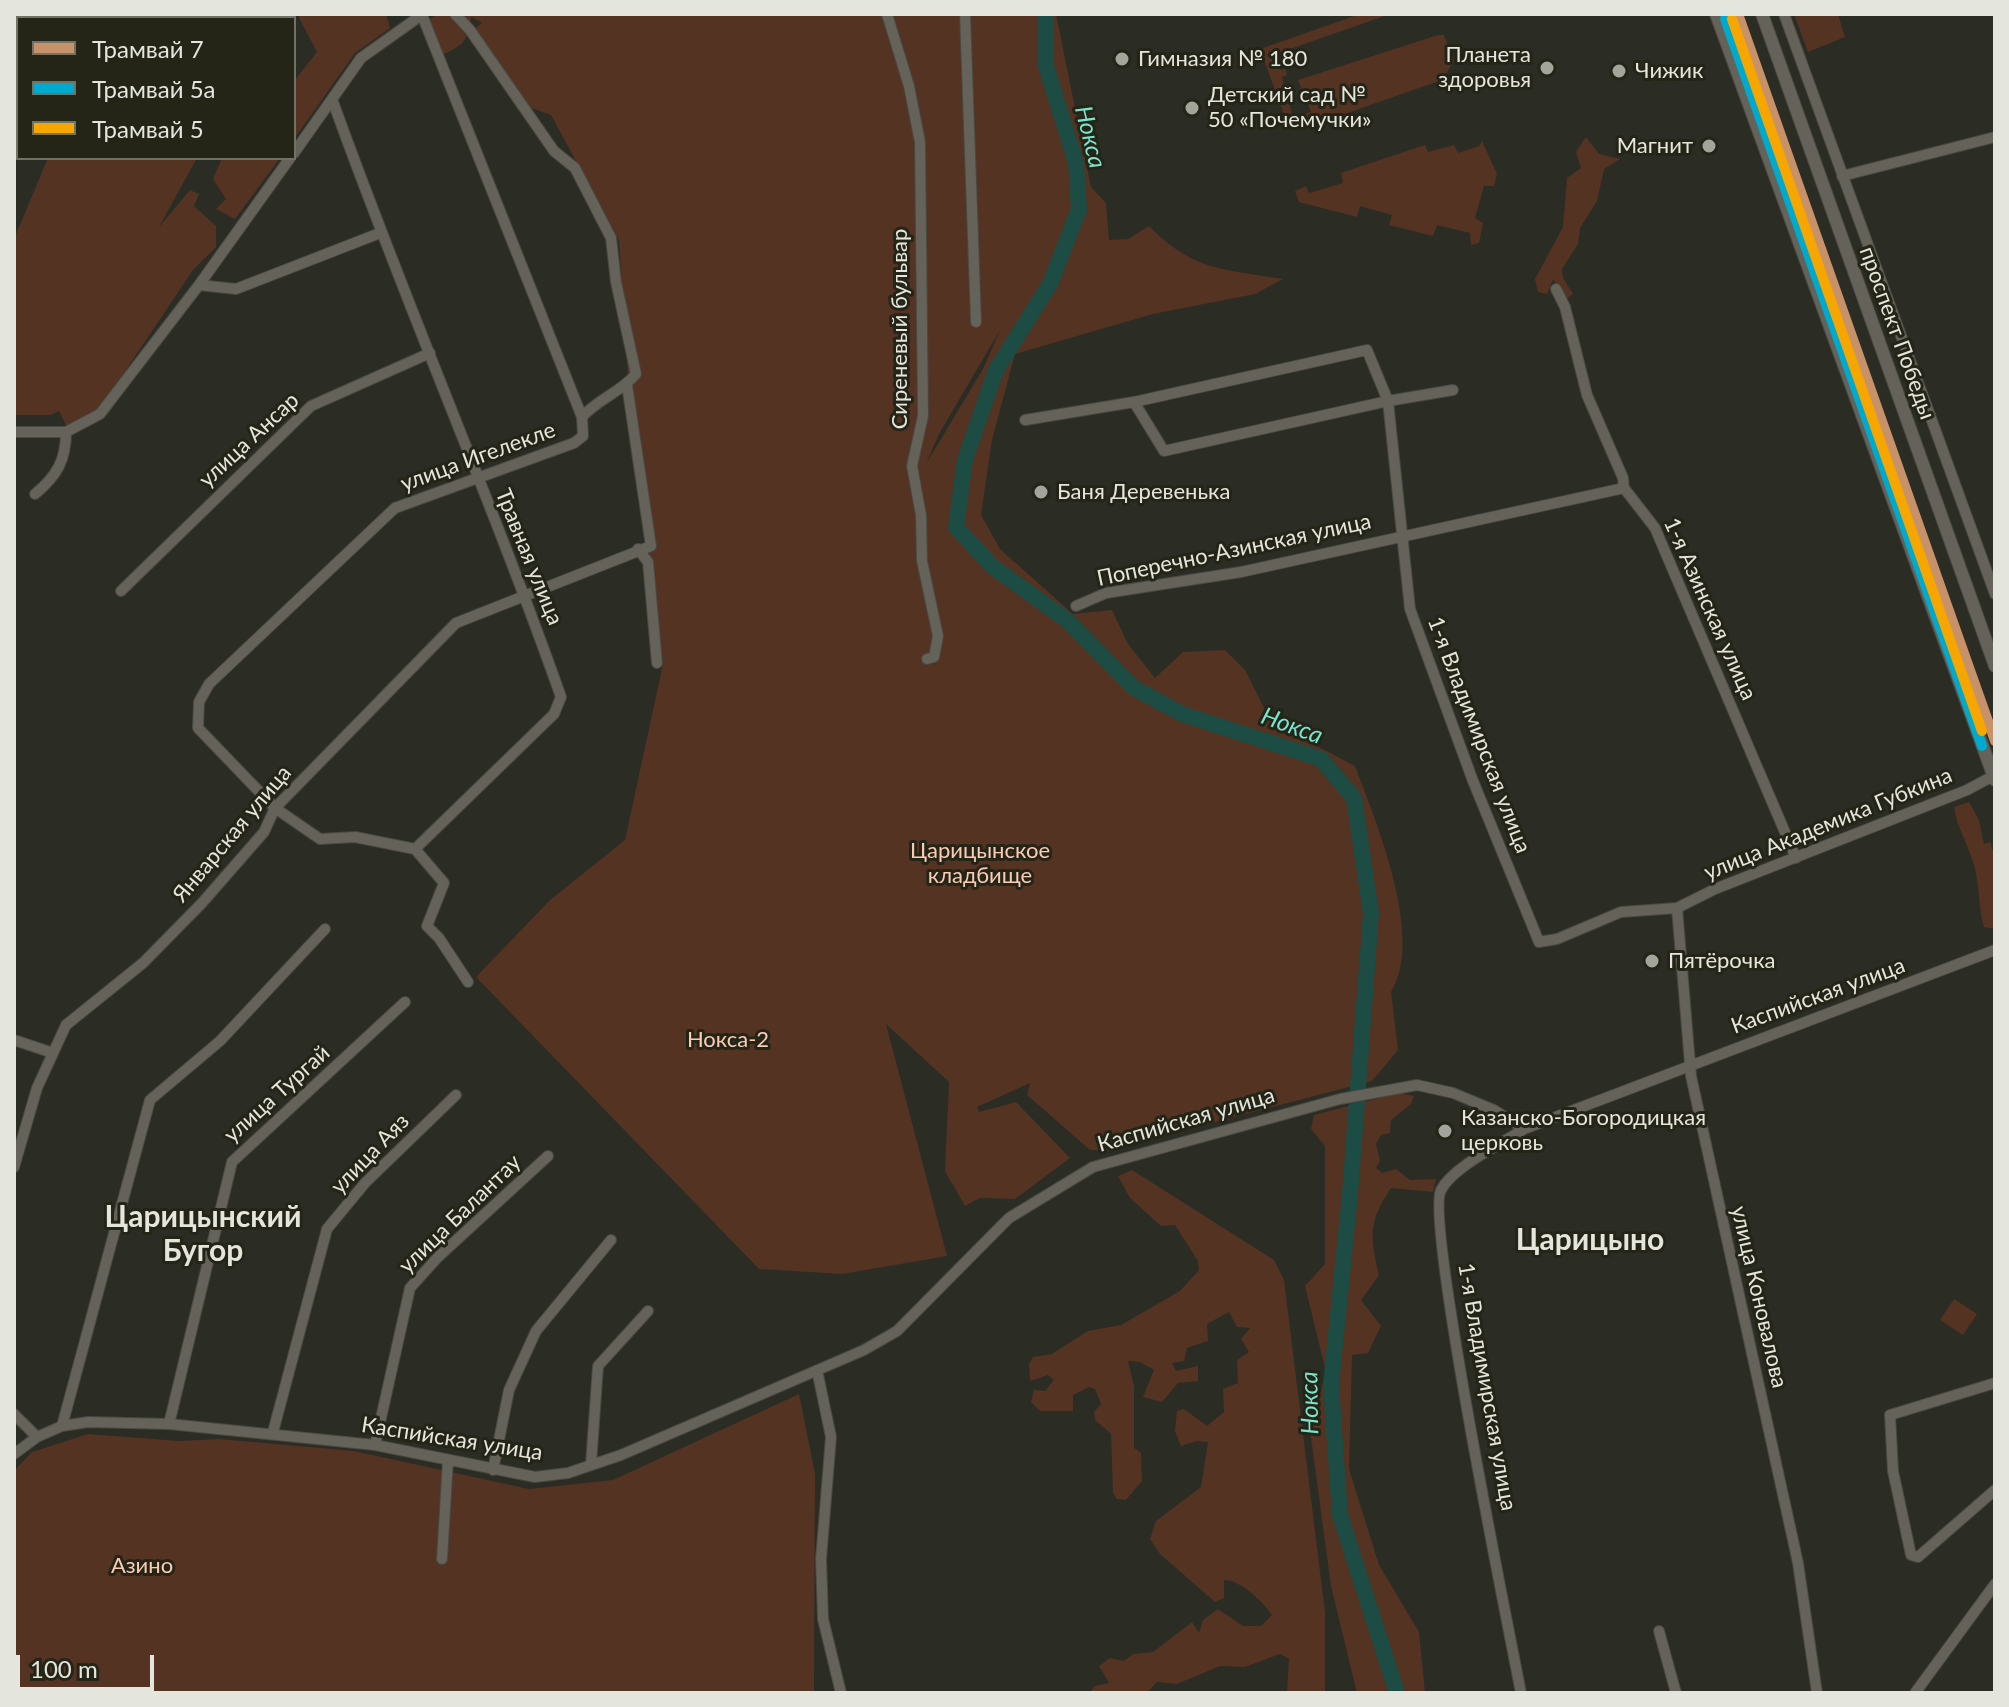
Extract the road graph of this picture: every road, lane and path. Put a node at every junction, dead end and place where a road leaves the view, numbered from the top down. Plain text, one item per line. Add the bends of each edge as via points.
1 (455, 14) edge
2 (887, 14) edge
3 (965, 14) edge
4 (1716, 14) edge
5 (422, 15) edge
6 (1784, 16) edge
7 (1764, 19) edge
8 (332, 99) junction
9 (1995, 137) edge
10 (296, 150) edge
11 (289, 160) edge
12 (1842, 176) junction
13 (380, 233) junction
14 (199, 285) junction
15 (1556, 289) dead end
16 (976, 322) dead end
17 (430, 353) junction
18 (627, 385) junction
19 (1453, 390) dead end
20 (1388, 401) junction
21 (1134, 402) junction
22 (582, 417) junction
23 (1025, 420) dead end
24 (14, 432) edge
25 (66, 432) junction
26 (477, 480) junction
27 (1624, 488) junction
28 (35, 494) dead end
29 (1401, 536) junction
30 (638, 549) junction
31 (121, 591) dead end
32 (524, 593) junction
33 (1995, 594) edge
34 (1076, 606) dead end
35 (927, 659) dead end
36 (657, 663) dead end
37 (1995, 666) edge
38 (1995, 777) edge
39 (275, 808) junction
40 (415, 849) junction
41 (1796, 858) junction
42 (1677, 908) junction
43 (325, 929) dead end
44 (1995, 950) edge
45 (468, 982) dead end
46 (405, 1002) dead end
47 (14, 1040) edge
48 (53, 1053) junction
49 (1690, 1068) junction
50 (456, 1095) dead end
51 (1524, 1129) junction
52 (16, 1152) edge
53 (548, 1156) dead end
54 (14, 1167) edge
55 (611, 1240) dead end
56 (648, 1311) dead end
57 (817, 1370) junction
58 (1995, 1383) edge
59 (14, 1414) edge
60 (169, 1424) junction
61 (62, 1426) junction
62 (273, 1432) junction
63 (37, 1437) junction
64 (375, 1445) junction
65 (14, 1454) edge
66 (448, 1460) junction
67 (591, 1464) junction
68 (493, 1470) junction
69 (1995, 1490) edge
70 (442, 1559) dead end
71 (1995, 1584) edge
72 (1659, 1631) dead end
73 (841, 1693) edge
74 (1521, 1693) edge
75 (1676, 1693) edge
76 (1817, 1693) edge
77 (1915, 1693) edge

1 - 18 street via 554,151 575,168 611,238 636,374
2 - 35 street, Сиреневый бульвар via 919,133 923,416 912,466 922,561 938,636 934,657
3 - 16 street
4 - 38 main road
5 - 8 street via 361,58
5 - 22 street, улица Игелекле
6 - 7 street
6 - 12 street
7 - 37 main road, проспект Победы
8 - 10 street
8 - 13 street, Травная улица
9 - 12 street
11 - 14 street
12 - 33 street
13 - 14 street via 236,289
13 - 17 street, Травная улица
14 - 25 street via 100,414
15 - 27 street, 1-я Азинская улица via 1587,395
17 - 26 street, Травная улица
17 - 31 street, улица Ансар via 311,406
18 - 22 street via 595,402
18 - 30 street, Январская улица via 651,546
19 - 20 street
20 - 21 street via 1164,451
20 - 21 street, Поперечно-Азинская улица via 1367,350
20 - 29 street, Поперечно-Азинская улица
21 - 23 street, Поперечно-Азинская улица
22 - 26 street, улица Игелекле via 583,436 574,443
24 - 25 street
25 - 28 street via 66,456
26 - 32 street, Травная улица
26 - 39 street, улица Игелекле via 395,508 209,684 199,702 198,728
27 - 29 street, Поперечно-Азинская улица
27 - 41 street, 1-я Азинская улица via 1655,528
29 - 34 street, Поперечно-Азинская улица via 1241,572 1106,593
29 - 42 street, 1-я Владимирская улица via 1410,609 1539,942 1621,912
30 - 32 street, Январская улица
30 - 36 street via 648,562
32 - 39 street, Январская улица via 456,623
32 - 40 street, Травная улица via 561,697 554,714
38 - 41 street, улица Академика Губкина
39 - 40 street via 320,839 355,837
39 - 48 street, Январская улица via 264,832 202,903 143,963 66,1025
40 - 45 street via 444,883 427,926
41 - 42 street, улица Академика Губкина
42 - 49 street, улица Коновалова
43 - 61 street via 220,1041 150,1100
44 - 49 street, Каспийская улица
46 - 60 street, улица Тургай via 232,1162
47 - 48 street
48 - 52 street, Январская улица
49 - 51 street, Каспийская улица
49 - 76 street, улица Коновалова via 1798,1563
50 - 62 street, улица Аяз via 365,1183 327,1229
51 - 57 street, Каспийская улица via 1453,1093 1417,1085 1340,1099 1093,1167 1009,1218 897,1331
51 - 74 street, 1-я Владимирская улица via 1450,1177 1439,1192 1438,1217
52 - 54 street, Январская улица
53 - 64 street, улица Балантау via 410,1288
55 - 68 street via 536,1331 509,1390
56 - 67 street via 598,1366
57 - 67 street, Каспийская улица
57 - 73 street via 831,1437 821,1559 823,1619
58 - 69 street via 1890,1415 1893,1471 1911,1555 1918,1557
59 - 63 street
60 - 61 street, Каспийская улица
60 - 62 street, Каспийская улица
61 - 63 street, Каспийская улица
62 - 64 street, Каспийская улица
63 - 65 street, Каспийская улица
64 - 66 street, Каспийская улица
66 - 68 street, Каспийская улица
66 - 70 street
67 - 68 street, Каспийская улица via 535,1477
71 - 77 street
72 - 75 street

